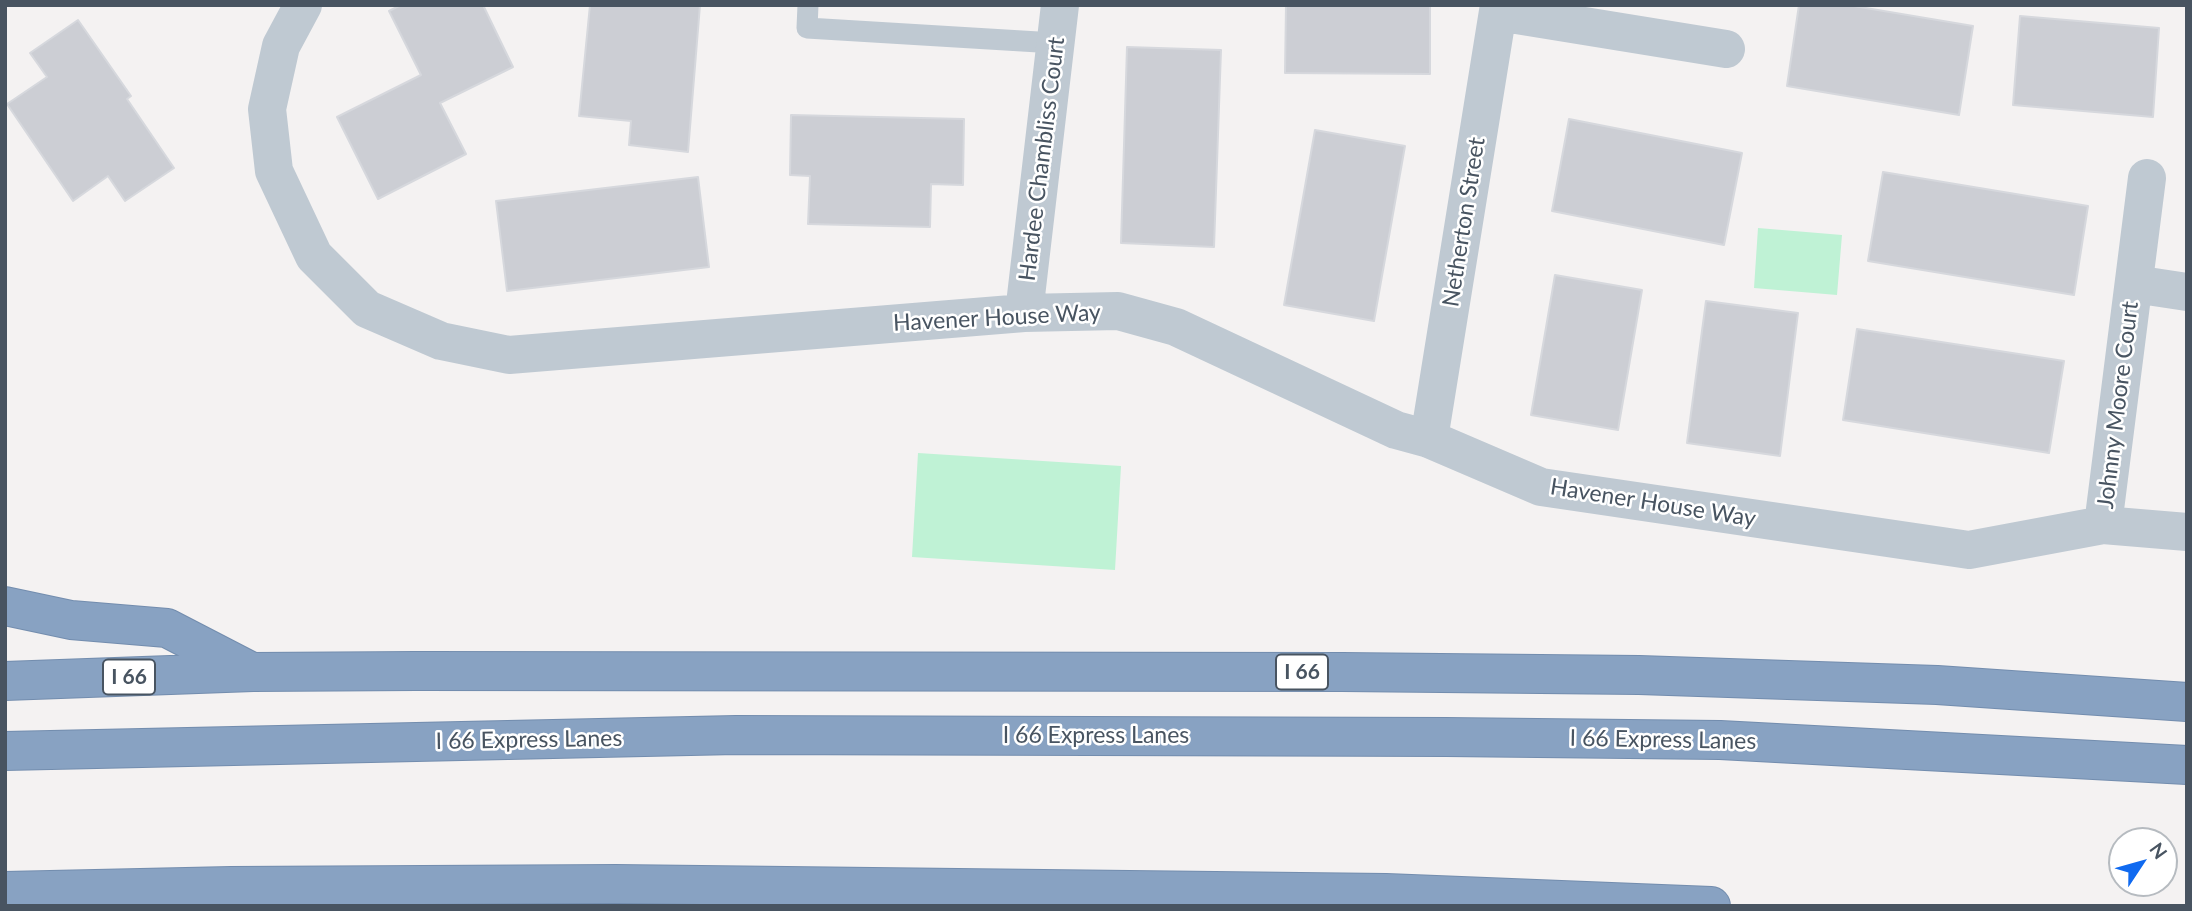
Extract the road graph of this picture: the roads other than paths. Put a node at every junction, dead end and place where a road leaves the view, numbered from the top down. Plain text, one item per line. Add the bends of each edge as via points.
1 (303, 5) edge
2 (808, 5) edge
3 (1060, 5) edge
4 (1498, 9) edge
5 (1055, 43) junction
6 (1726, 49) dead end
7 (2147, 178) dead end
8 (2134, 284) junction
9 (2187, 292) edge
10 (1024, 313) junction
11 (1429, 439) junction
12 (2103, 525) junction
13 (2187, 532) edge
14 (5, 606) edge
15 (254, 673) junction
16 (5, 681) edge
17 (2187, 702) edge
18 (5, 751) edge
19 (2187, 765) edge
20 (5, 891) edge
21 (1711, 906) edge

1 - 10 street, Havener House Way via 281,46 267,109 274,171 314,256 368,309 441,341 509,355
2 - 5 lane via 807,28
3 - 5 street, Hardee Chambliss Court
4 - 6 street
4 - 11 street, Netherton Street
5 - 10 street, Hardee Chambliss Court
7 - 8 street, Johnny Moore Court
8 - 9 street, Johnny Moore Court
8 - 12 street, Johnny Moore Court
10 - 11 street, Havener House Way via 1118,311 1176,327 1396,430
11 - 12 street, Havener House Way via 1541,487 1969,550
12 - 13 street, Havener House Way
14 - 15 highway via 71,620 167,628
15 - 16 highway, I 66
15 - 17 highway, I 66 via 1639,675 1937,685
18 - 19 highway, I 66 Express Lanes via 736,735 1446,737 1720,740
20 - 21 highway via 630,884 1386,893

